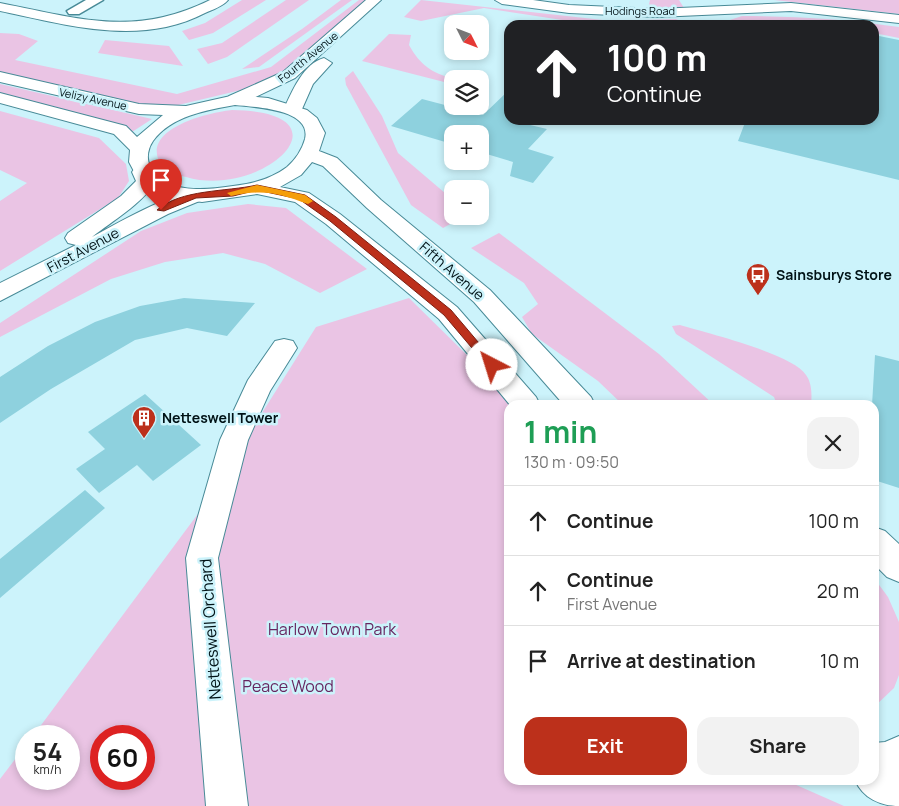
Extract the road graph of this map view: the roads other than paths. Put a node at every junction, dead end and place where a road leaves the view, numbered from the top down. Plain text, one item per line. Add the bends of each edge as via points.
1 (96, 0) edge
2 (222, 0) edge
3 (374, 0) edge
4 (390, 0) edge
5 (502, 0) edge
6 (0, 7) edge
7 (74, 11) dead end
8 (899, 20) edge
9 (0, 77) edge
10 (0, 98) edge
11 (234, 100) junction
12 (293, 109) junction
13 (188, 111) junction
14 (139, 149) junction
15 (310, 154) junction
16 (142, 172) junction
17 (257, 188) junction
18 (195, 196) junction
19 (0, 293) edge
20 (284, 348) dead end
21 (522, 400) edge
22 (576, 400) edge
23 (879, 547) edge
24 (899, 566) edge
25 (899, 756) edge
26 (879, 762) edge
27 (879, 780) edge
28 (899, 792) edge
29 (227, 806) edge

1 - 7 street
2 - 6 street via 184,19 154,26 121,28 90,26
3 - 11 street, Fourth Avenue via 289,75
4 - 12 street, Fourth Avenue via 306,80
5 - 8 street, Hodings Road via 578,9 657,13 729,8 818,9
9 - 13 street, Velizy Avenue via 139,109
10 - 14 street, Velizy Avenue via 120,130
11 - 12 street via 272,103
11 - 13 street
12 - 15 street via 309,120 315,129 316,142
13 - 14 street via 160,124 146,136
14 - 16 street via 136,161
15 - 17 street via 296,170
15 - 22 street, Fifth Avenue via 330,162 482,296
16 - 18 street via 159,185
16 - 19 street, First Avenue via 146,182 128,200
17 - 18 street
17 - 21 street via 302,197 333,219 448,313
18 - 19 street, First Avenue via 161,210
20 - 29 street, Netteswell Orchard via 258,387 234,440 202,558
23 - 24 street
25 - 26 street
27 - 28 street

